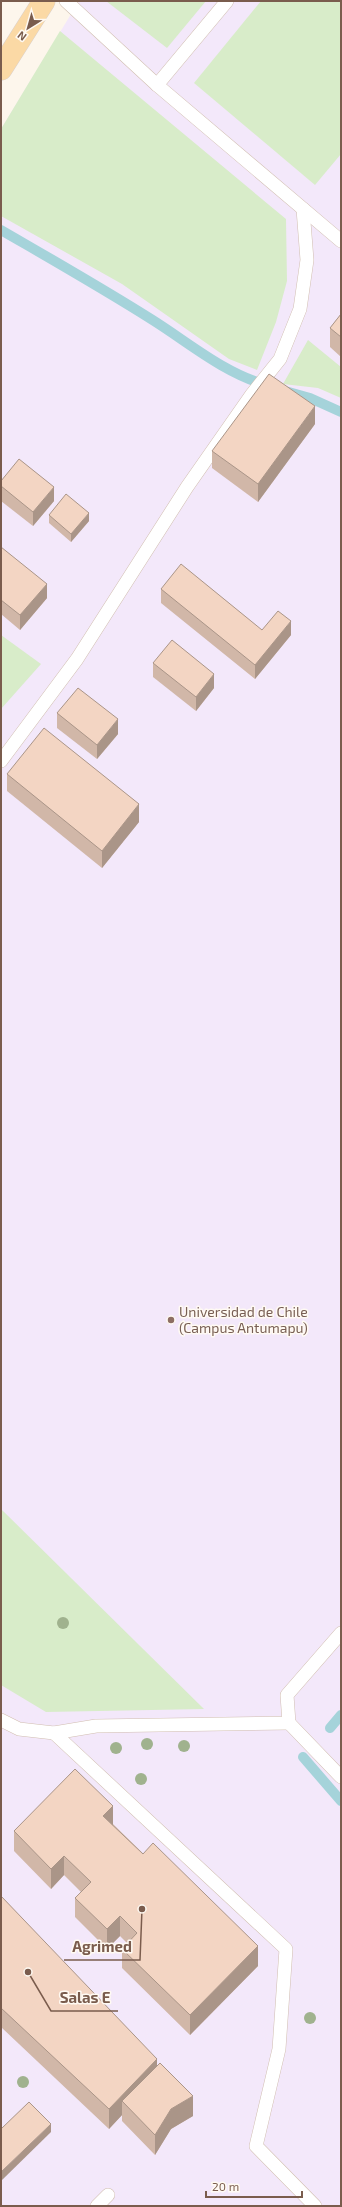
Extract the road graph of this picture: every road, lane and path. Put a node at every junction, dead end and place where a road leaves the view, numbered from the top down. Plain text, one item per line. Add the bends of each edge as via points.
1 (44, 1) edge
2 (66, 1) edge
3 (227, 1) edge
4 (1, 69) edge
5 (157, 85) junction
6 (302, 209) junction
7 (341, 241) edge
8 (1, 761) edge
9 (341, 1633) edge
10 (1, 1720) edge
11 (289, 1723) junction
12 (54, 1733) junction
13 (341, 1777) edge
14 (108, 2195) dead end
15 (97, 2206) edge
16 (315, 2206) edge

1 - 4 main road
2 - 5 lane
3 - 5 lane
5 - 6 lane
6 - 7 lane
6 - 8 lane via 306,260 300,309 280,359 187,486 77,659
9 - 11 lane via 287,1694
10 - 12 lane via 19,1729
11 - 12 lane via 96,1726
11 - 13 lane
12 - 16 lane via 286,1949 279,2049 256,2146
14 - 15 lane

